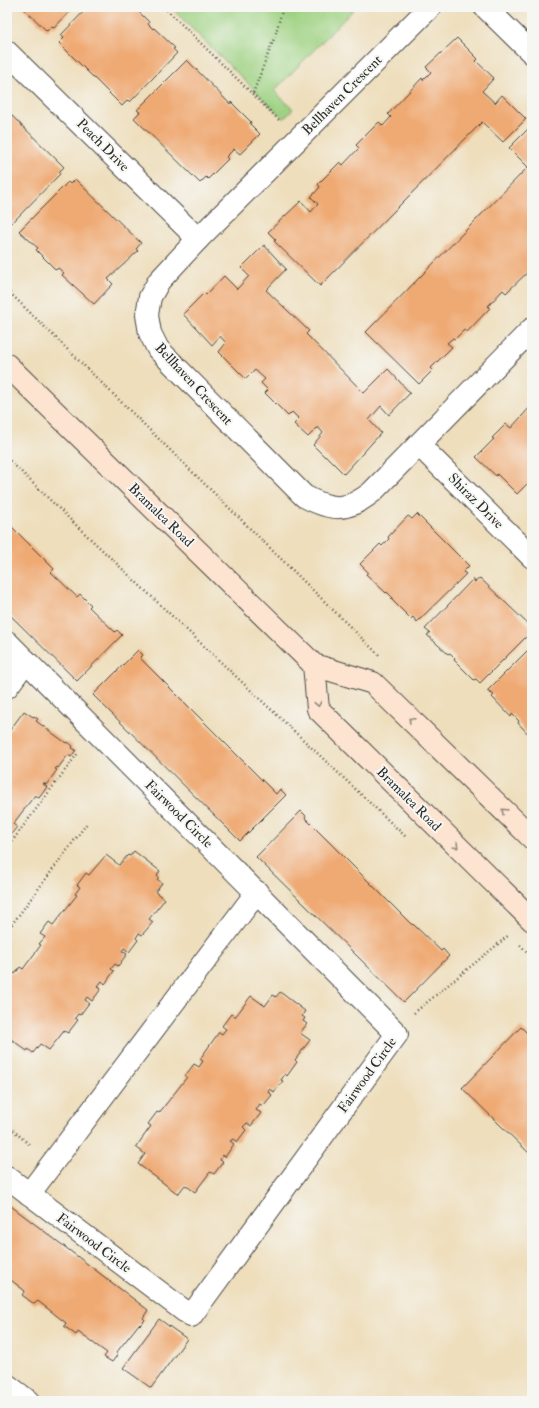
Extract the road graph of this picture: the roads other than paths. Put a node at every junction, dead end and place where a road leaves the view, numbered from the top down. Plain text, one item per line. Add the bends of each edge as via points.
1 (430, 7) edge
2 (485, 7) edge
3 (7, 52) edge
4 (532, 53) edge
5 (198, 240) junction
6 (532, 329) edge
7 (7, 365) edge
8 (419, 445) junction
9 (532, 557) edge
10 (7, 642) edge
11 (26, 661) junction
12 (314, 665) junction
13 (7, 687) edge
14 (532, 838) edge
15 (257, 892) junction
16 (532, 920) edge
17 (7, 1177) edge
18 (29, 1194) junction
19 (7, 1385) edge
20 (28, 1401) edge

1 - 5 street, Bellhaven Crescent
2 - 4 street
3 - 5 street, Peach Drive
5 - 8 street, Bellhaven Crescent via 159,281 150,297 147,315 150,333 158,349 304,496 320,505 334,507 347,507 360,502
6 - 8 street, Bellhaven Crescent
7 - 12 main road, Bramalea Road
8 - 9 street, Shiraz Drive
10 - 11 street, Fairwood Circle
11 - 13 street
11 - 15 street, Fairwood Circle
14 -> 12 main road, Bramalea Road via 373,683
12 -> 16 main road, Bramalea Road via 318,709
15 - 18 street
15 - 18 street, Fairwood Circle via 397,1034 191,1316
17 - 18 street, Fairwood Circle
19 - 20 street

